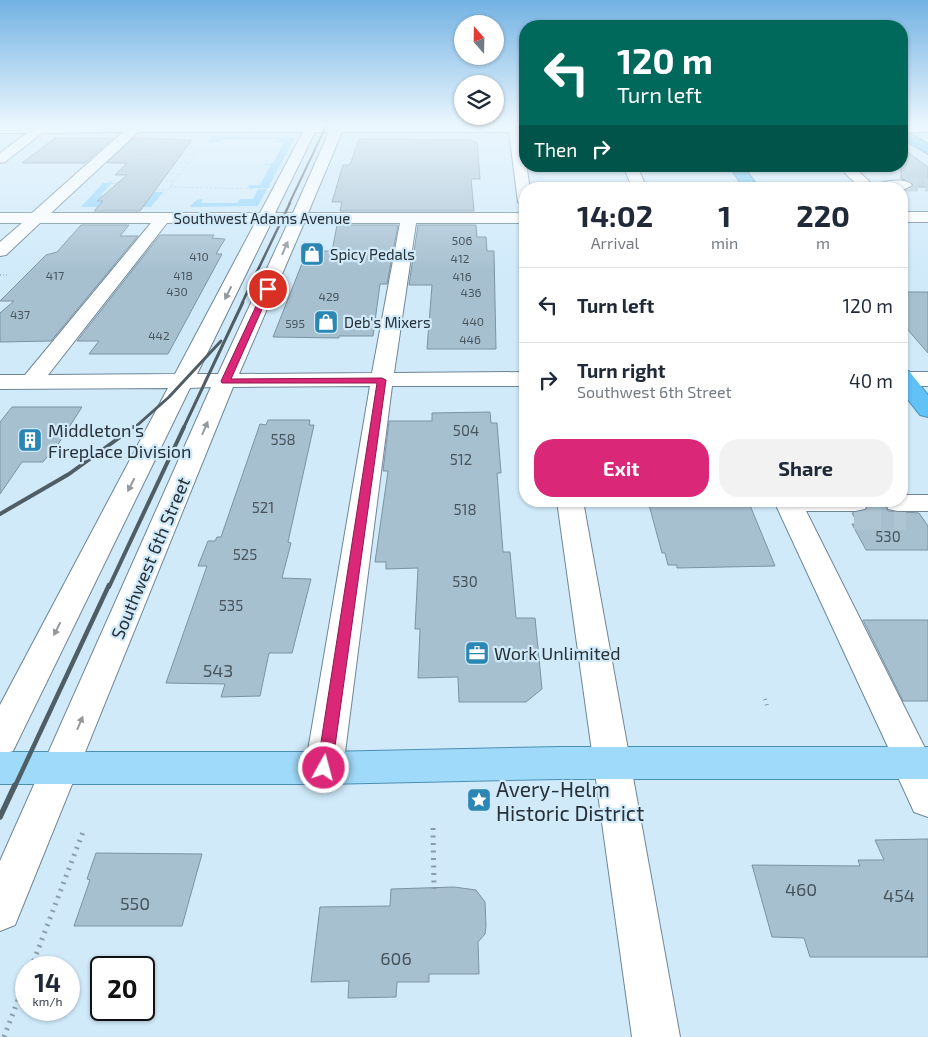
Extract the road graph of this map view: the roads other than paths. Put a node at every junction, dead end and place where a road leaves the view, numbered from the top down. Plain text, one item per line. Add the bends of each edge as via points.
1 (87, 172) edge
2 (289, 172) edge
3 (318, 172) edge
4 (852, 172) edge
5 (862, 182) edge
6 (0, 218) edge
7 (36, 218) junction
8 (163, 218) junction
9 (266, 218) junction
10 (298, 218) junction
11 (409, 218) junction
12 (519, 218) edge
13 (0, 251) edge
14 (908, 378) edge
15 (519, 379) edge
16 (928, 379) edge
17 (382, 380) junction
18 (226, 381) junction
19 (0, 382) edge
20 (32, 382) junction
21 (184, 382) junction
22 (908, 385) edge
23 (928, 410) edge
24 (928, 489) edge
25 (912, 506) edge
26 (571, 507) edge
27 (790, 507) edge
28 (854, 509) tunnel mouth
29 (0, 740) edge
30 (611, 763) junction
31 (918, 763) edge
32 (0, 768) edge
33 (61, 768) junction
34 (324, 768) junction
35 (928, 800) edge
36 (0, 910) edge
37 (656, 1037) edge

1 - 7 street
2 - 9 street
3 - 10 street, Southwest 6th Street
4 - 5 street
6 - 7 street, Southwest Adams Avenue
7 - 8 street, Southwest Adams Avenue
7 - 13 street
8 - 9 street, Southwest Adams Avenue
8 - 20 street
9 - 10 street, Southwest Adams Avenue
9 -> 21 street
10 - 11 street, Southwest Adams Avenue
18 -> 10 street, Southwest 6th Street
11 - 12 street, Southwest Adams Avenue
11 - 17 street
14 - 16 street
15 - 17 street
17 - 18 street
17 - 34 street
18 - 21 street
33 -> 18 street, Southwest 6th Street
19 - 20 street
20 - 21 street
21 -> 29 street
22 - 23 highway
24 - 25 street
26 - 30 street
27 - 28 street
27 - 31 street
30 - 31 main road
30 - 34 main road
30 - 37 street
31 - 35 street
32 - 33 main road
33 - 34 main road
33 - 36 street, Southwest 6th Street

